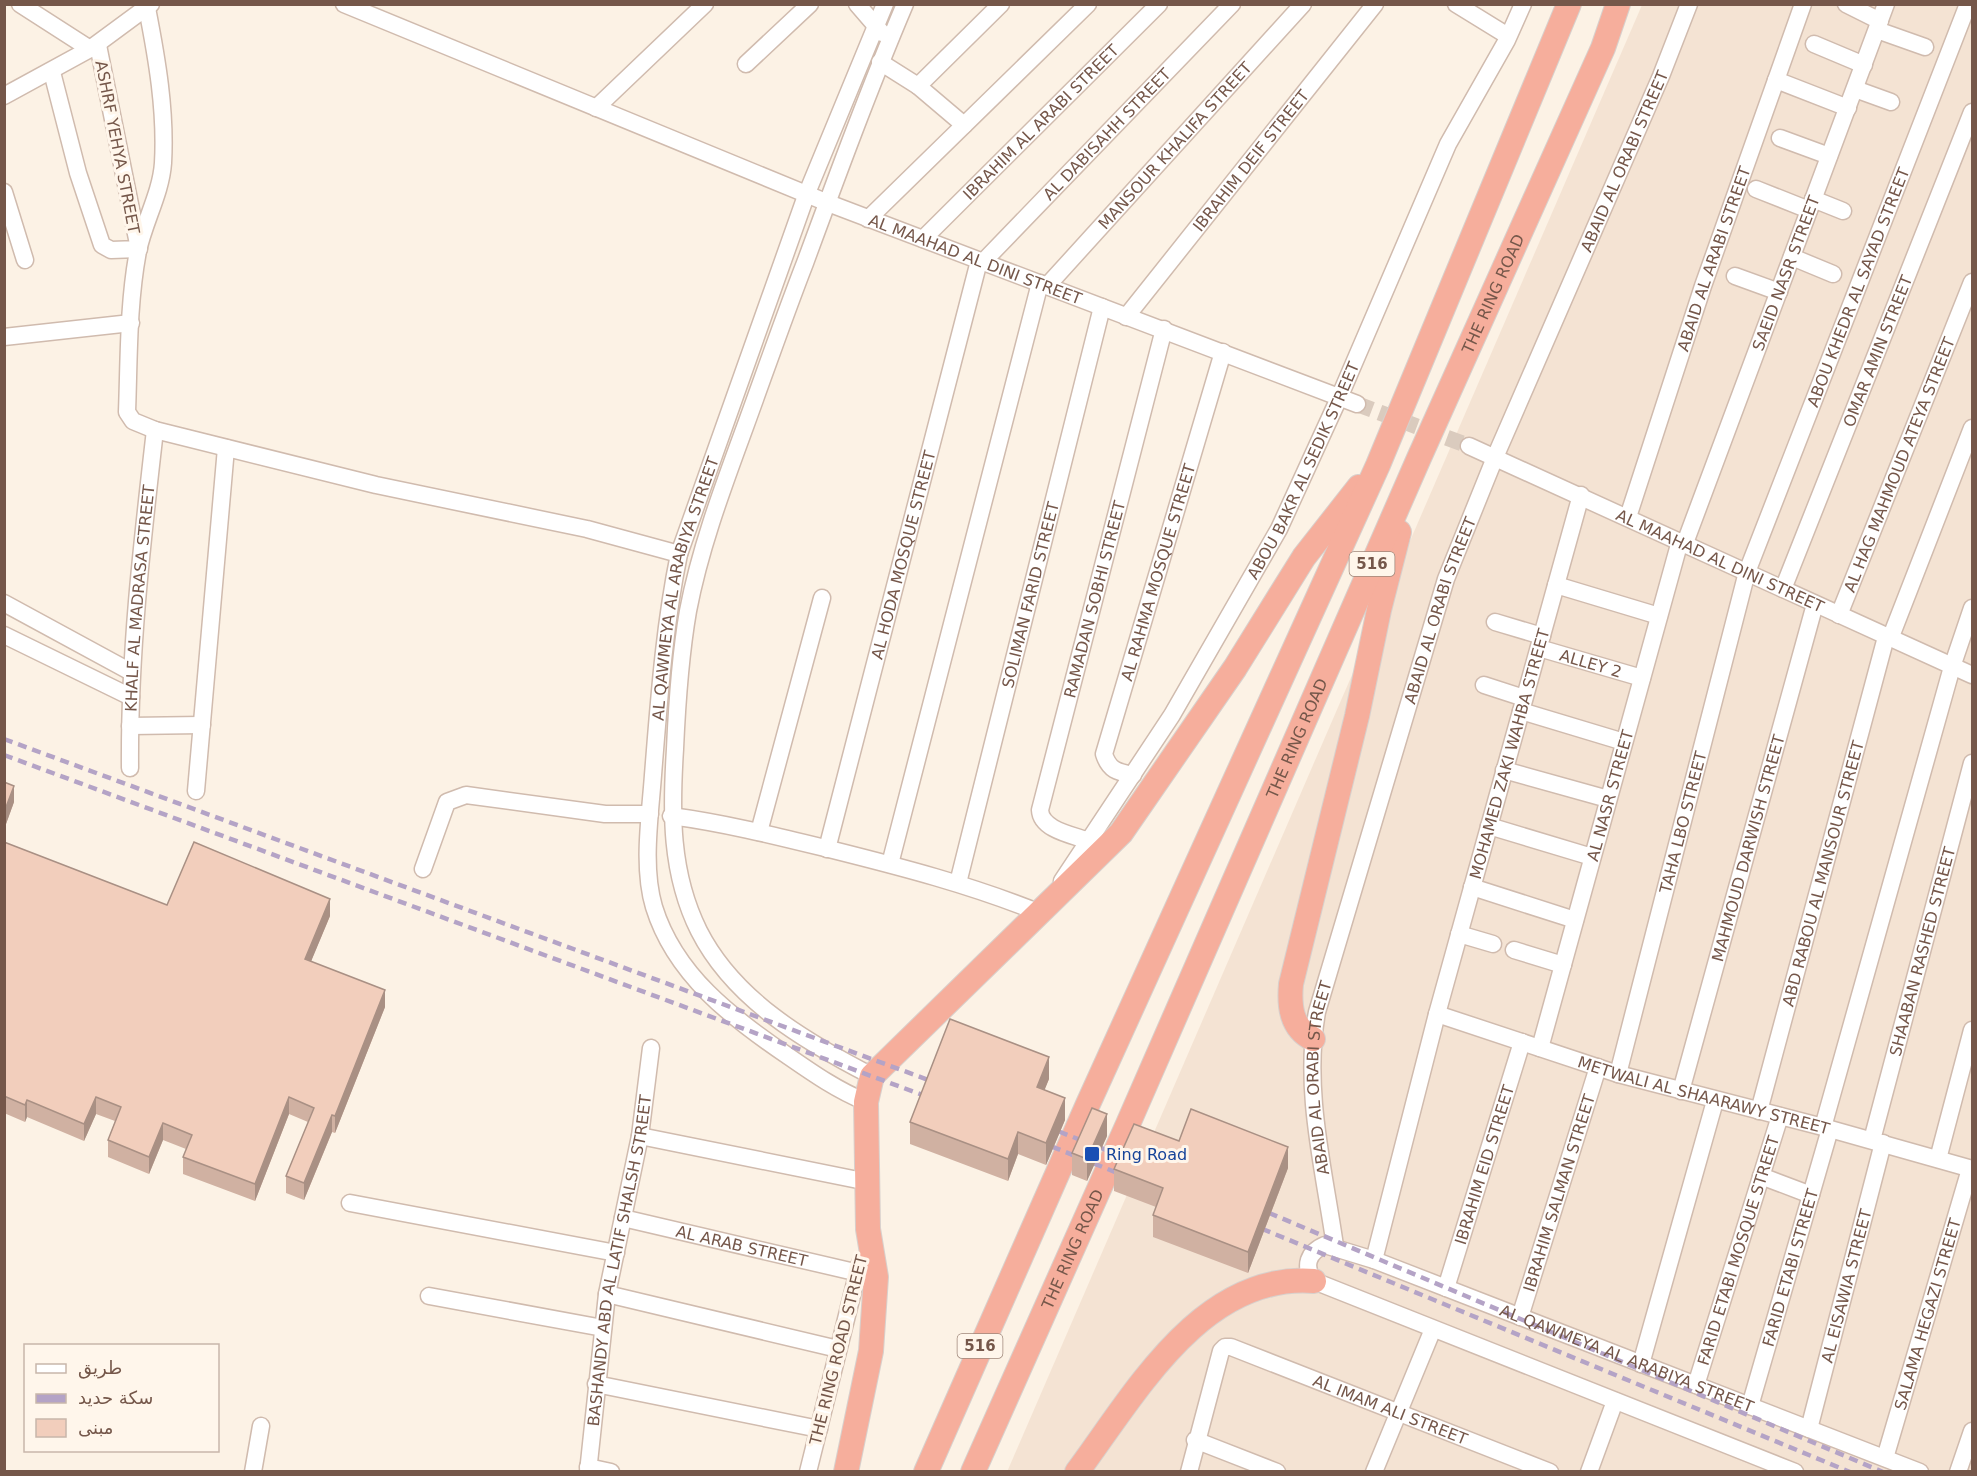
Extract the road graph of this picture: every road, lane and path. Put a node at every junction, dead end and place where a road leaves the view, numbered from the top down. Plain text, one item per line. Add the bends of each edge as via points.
1 (20, 4) edge
2 (344, 4) edge
3 (705, 4) edge
4 (810, 4) edge
5 (857, 4) edge
6 (885, 4) edge
7 (1001, 4) edge
8 (1088, 4) edge
9 (1159, 4) edge
10 (1232, 4) edge
11 (1303, 4) edge
12 (1375, 4) edge
13 (1523, 4) edge
14 (1569, 4) edge
15 (1618, 4) edge
16 (1689, 4) edge
17 (1803, 4) edge
18 (1846, 4) edge
19 (1886, 4) edge
20 (1459, 5) edge
21 (1970, 5) edge
22 (149, 6) edge
23 (906, 7) edge
24 (876, 26) junction
25 (1878, 26) junction
26 (1508, 36) junction
27 (889, 42) junction
28 (1814, 44) dead end
29 (1925, 46) dead end
30 (94, 47) junction
31 (880, 62) junction
32 (746, 64) dead end
33 (1864, 65) junction
34 (52, 72) junction
35 (1776, 80) junction
36 (918, 86) junction
37 (1855, 89) junction
38 (4, 96) edge
39 (1891, 102) dead end
40 (596, 108) junction
41 (1848, 108) junction
42 (1972, 112) edge
43 (964, 125) junction
44 (1780, 138) dead end
45 (1829, 156) junction
46 (1756, 189) dead end
47 (4, 192) edge
48 (807, 194) junction
49 (828, 202) junction
50 (1811, 204) junction
51 (1844, 211) dead end
52 (868, 219) junction
53 (923, 239) junction
54 (139, 249) junction
55 (1792, 257) junction
56 (25, 260) dead end
57 (981, 261) junction
58 (1833, 274) dead end
59 (1735, 276) dead end
60 (1972, 282) edge
61 (1043, 285) junction
62 (1779, 292) junction
63 (1102, 307) junction
64 (1126, 317) junction
65 (130, 323) junction
66 (1164, 329) junction
67 (4, 337) edge
68 (1223, 352) junction
69 (1340, 398) junction
70 (1357, 404) tunnel mouth
71 (1972, 428) edge
72 (155, 430) junction
73 (1469, 446) tunnel mouth
74 (226, 448) junction
75 (1496, 455) junction
76 (1419, 458) junction
77 (1378, 465) junction
78 (1581, 495) junction
79 (1628, 517) junction
80 (1682, 542) junction
81 (680, 554) junction
82 (1747, 572) junction
83 (1556, 585) junction
84 (1783, 589) junction
85 (822, 598) dead end
86 (4, 603) edge
87 (1815, 604) junction
88 (1972, 608) edge
89 (1839, 615) junction
90 (1659, 616) junction
91 (1495, 622) dead end
92 (4, 635) edge
93 (1888, 638) junction
94 (1540, 642) junction
95 (1952, 667) junction
96 (131, 672) junction
97 (1972, 675) edge
98 (1642, 678) junction
99 (1484, 685) dead end
100 (130, 698) junction
101 (1523, 704) junction
102 (202, 725) junction
103 (130, 726) junction
104 (1624, 742) junction
105 (1972, 764) edge
106 (130, 768) dead end
107 (1504, 770) junction
108 (1133, 775) junction
109 (196, 791) dead end
110 (1608, 799) junction
111 (650, 814) junction
112 (671, 816) junction
113 (1489, 826) junction
114 (759, 832) junction
115 (1089, 841) junction
116 (827, 849) junction
117 (1592, 857) junction
118 (890, 864) junction
119 (423, 869) dead end
120 (958, 883) junction
121 (1472, 887) junction
122 (1040, 913) junction
123 (1575, 920) junction
124 (1459, 934) junction
125 (1493, 944) dead end
126 (1514, 950) dead end
127 (1563, 965) junction
128 (1437, 1014) junction
129 (1972, 1030) edge
130 (1313, 1039) junction
131 (1522, 1042) junction
132 (651, 1048) dead end
133 (1540, 1048) junction
134 (1598, 1067) junction
135 (1618, 1074) junction
136 (872, 1076) junction
137 (1680, 1091) junction
138 (1715, 1101) junction
139 (866, 1102) junction
140 (1759, 1111) junction
141 (1780, 1116) junction
142 (1826, 1128) junction
143 (640, 1136) junction
144 (1878, 1142) junction
145 (1938, 1159) junction
146 (1971, 1169) edge
147 (1761, 1176) junction
148 (868, 1182) junction
149 (1811, 1195) junction
150 (350, 1203) dead end
151 (623, 1218) junction
152 (1335, 1246) junction
153 (616, 1253) junction
154 (1374, 1260) junction
155 (867, 1275) junction
156 (1314, 1281) junction
157 (1446, 1288) junction
158 (607, 1294) junction
159 (429, 1296) dead end
160 (1520, 1317) junction
161 (603, 1328) junction
162 (1433, 1329) junction
163 (838, 1349) junction
164 (1641, 1364) junction
165 (596, 1384) junction
166 (1696, 1385) junction
167 (1615, 1401) junction
168 (1750, 1406) junction
169 (1398, 1412) junction
170 (261, 1426) dead end
171 (819, 1429) junction
172 (1809, 1429) junction
173 (1972, 1431) edge
174 (1195, 1440) junction
175 (1885, 1458) junction
176 (588, 1469) edge
177 (1794, 1471) edge
178 (253, 1472) edge
179 (611, 1472) edge
180 (808, 1472) edge
181 (846, 1472) edge
182 (926, 1472) edge
183 (973, 1472) edge
184 (1077, 1472) edge
185 (1189, 1472) edge
186 (1277, 1472) edge
187 (1374, 1472) edge
188 (1550, 1472) edge
189 (1588, 1472) edge
190 (1920, 1472) edge
191 (1958, 1472) edge

1 - 30 street
2 - 40 street, AL MAAHAD AL DINI STREET
3 - 40 street
4 - 32 street
5 - 24 street
6 - 24 street, AL QAWMEYA AL ARABIYA STREET
7 - 36 street
8 - 43 street
9 - 53 street, IBRAHIM AL ARABI STREET
10 - 57 street, AL DABISAHH STREET
11 - 61 street, MANSOUR KHALIFA STREET
12 - 64 street, IBRAHIM DEIF STREET
13 - 26 street, ABOU BAKR AL SEDIK STREET
14 - 77 highway, 516
15 - 76 highway, THE RING ROAD / 516 via 1603,48
16 - 75 street, ABAID AL ORABI STREET
17 - 35 street, ABAID AL ARABI STREET
18 - 25 street
19 - 25 street, SAEID NASR STREET
20 - 26 street
21 - 82 street, ABOU KHEDR AL SAYAD STREET
22 - 30 street
22 - 54 street via 159,73 163,167
23 - 27 street, AL QAWMEYA AL ARABIYA STREET
24 - 27 street
24 - 48 street, AL QAWMEYA AL ARABIYA STREET
25 - 29 street
25 - 33 street, SAEID NASR STREET
26 - 69 street, ABOU BAKR AL SEDIK STREET via 1448,144
27 - 31 street, AL QAWMEYA AL ARABIYA STREET
28 - 33 street
30 - 34 street
30 - 54 street, ASHRF YEHYA STREET
31 - 36 street
31 - 49 street, AL QAWMEYA AL ARABIYA STREET
33 - 37 street, SAEID NASR STREET
34 - 38 street
34 - 54 street via 78,173 102,245 111,250
35 - 41 street
35 - 79 street, ABAID AL ARABI STREET via 1703,286
36 - 43 street
37 - 39 street
37 - 41 street, SAEID NASR STREET
40 - 48 street, AL MAAHAD AL DINI STREET
41 - 45 street, SAEID NASR STREET
42 - 84 street, OMAR AMIN STREET
43 - 52 street
44 - 45 street
45 - 50 street, SAEID NASR STREET
46 - 50 street
47 - 56 street
48 - 49 street, AL MAAHAD AL DINI STREET
48 - 81 street, AL QAWMEYA AL ARABIYA STREET
49 - 52 street, AL MAAHAD AL DINI STREET
49 - 112 street, AL QAWMEYA AL ARABIYA STREET via 724,485 695,578 681,661
50 - 51 street
50 - 55 street, SAEID NASR STREET
52 - 53 street, AL MAAHAD AL DINI STREET
53 - 57 street, AL MAAHAD AL DINI STREET
54 - 65 street
55 - 58 street
55 - 62 street, SAEID NASR STREET
57 - 61 street, AL MAAHAD AL DINI STREET
57 - 116 street, AL HODA MOSQUE STREET
59 - 62 street
60 - 89 street, AL HAG MAHMOUD ATEYA STREET
61 - 63 street, AL MAAHAD AL DINI STREET
61 - 118 street
62 - 80 street, SAEID NASR STREET
63 - 64 street, AL MAAHAD AL DINI STREET
63 - 120 street, SOLIMAN FARID STREET
64 - 66 street, AL MAAHAD AL DINI STREET
65 - 67 street
65 - 72 street via 127,412 133,421
66 - 68 street, AL MAAHAD AL DINI STREET
66 - 115 street, RAMADAN SOBHI STREET via 1040,810 1047,825
68 - 69 street, AL MAAHAD AL DINI STREET
68 - 108 street, AL RAHMA MOSQUE STREET via 1104,754 1108,766
69 - 70 street, AL MAAHAD AL DINI STREET
69 - 108 street, ABOU BAKR AL SEDIK STREET via 1279,530
71 - 93 street, ABD RABOU AL MANSOUR STREET
72 - 74 street
72 - 96 street, KHALF AL MADRASA STREET
73 - 75 street, AL MAAHAD AL DINI STREET
74 - 81 street via 376,485 587,529
74 - 102 street
75 - 78 street, AL MAAHAD AL DINI STREET
75 - 130 street, ABAID AL ORABI STREET via 1446,579 1317,1012
76 - 130 highway via 1291,984 1295,1023
76 - 183 highway, THE RING ROAD / 516
77 - 122 highway via 1305,557 1235,668 1121,833
77 - 182 highway, 516 via 1035,1221
78 - 79 street, AL MAAHAD AL DINI STREET
78 - 83 street, MOHAMED ZAKI WAHBA STREET
79 - 80 street, AL MAAHAD AL DINI STREET
80 - 82 street, AL MAAHAD AL DINI STREET
80 - 90 street, AL NASR STREET
81 - 111 street, AL QAWMEYA AL ARABIYA STREET via 669,609
82 - 84 street, AL MAAHAD AL DINI STREET
82 - 135 street, TAHA LBO STREET
83 - 90 street
83 - 94 street, MOHAMED ZAKI WAHBA STREET
84 - 87 street, AL MAAHAD AL DINI STREET
85 - 114 street
86 - 96 street
87 - 89 street, AL MAAHAD AL DINI STREET
87 - 137 street, MAHMOUD DARWISH STREET
88 - 95 street, FARID ETABI STREET
89 - 93 street, AL MAAHAD AL DINI STREET
90 - 98 street, AL NASR STREET
91 - 94 street, ALLEY 2
92 - 100 street
93 - 95 street, AL MAAHAD AL DINI STREET
93 - 140 street, ABD RABOU AL MANSOUR STREET
94 - 98 street, ALLEY 2
94 - 101 street, MOHAMED ZAKI WAHBA STREET
95 - 97 street, AL MAAHAD AL DINI STREET
95 - 142 street, FARID ETABI STREET
96 - 100 street, KHALF AL MADRASA STREET
98 - 104 street, AL NASR STREET
99 - 101 street
100 - 103 street, KHALF AL MADRASA STREET
101 - 104 street
101 - 107 street, MOHAMED ZAKI WAHBA STREET
102 - 103 street
102 - 109 street
103 - 106 street, KHALF AL MADRASA STREET
104 - 110 street, AL NASR STREET
105 - 144 street, SHAABAN RASHED STREET
107 - 110 street
107 - 113 street, MOHAMED ZAKI WAHBA STREET
108 - 115 street, ABOU BAKR AL SEDIK STREET
110 - 117 street, AL NASR STREET
111 - 119 street via 605,814 466,795 455,797 447,802
111 - 139 street, AL QAWMEYA AL ARABIYA STREET via 653,904 664,934 697,983 748,1029 838,1090
112 - 114 street
112 - 136 street, AL QAWMEYA AL ARABIYA STREET via 677,867 686,900 718,962 766,1012
113 - 117 street
113 - 121 street, MOHAMED ZAKI WAHBA STREET
114 - 116 street
115 - 122 street, ABOU BAKR AL SEDIK STREET
116 - 118 street
117 - 123 street, AL NASR STREET
118 - 120 street
120 - 122 street
121 - 123 street
121 - 124 street, MOHAMED ZAKI WAHBA STREET
122 - 136 highway
123 - 127 street, AL NASR STREET
124 - 125 street
124 - 128 street, MOHAMED ZAKI WAHBA STREET
126 - 127 street
127 - 133 street, AL NASR STREET
128 - 131 street, METWALI AL SHAARAWY STREET
128 - 154 street, MOHAMED ZAKI WAHBA STREET
129 - 145 street
130 - 152 street, ABAID AL ORABI STREET via 1312,1093
131 - 133 street, METWALI AL SHAARAWY STREET
131 - 157 street, IBRAHIM EID STREET
132 - 143 street, BASHANDY ABD AL LATIF SHALSH STREET
133 - 134 street, METWALI AL SHAARAWY STREET
134 - 135 street, METWALI AL SHAARAWY STREET
134 - 160 street, IBRAHIM SALMAN STREET
135 - 137 street, METWALI AL SHAARAWY STREET
136 - 139 highway
137 - 138 street, METWALI AL SHAARAWY STREET
138 - 140 street, METWALI AL SHAARAWY STREET
138 - 164 street
139 - 148 highway
140 - 141 street, METWALI AL SHAARAWY STREET
141 - 142 street, METWALI AL SHAARAWY STREET
141 - 147 street, FARID ETABI MOSQUE STREET
142 - 144 street, METWALI AL SHAARAWY STREET
142 - 149 street, FARID ETABI STREET
143 - 148 street
143 - 151 street, BASHANDY ABD AL LATIF SHALSH STREET
144 - 145 street, METWALI AL SHAARAWY STREET
144 - 172 street, AL EISAWIA STREET
145 - 146 street, METWALI AL SHAARAWY STREET
146 - 175 street, SALAMA HEGAZI STREET
147 - 149 street
147 - 166 street, FARID ETABI MOSQUE STREET
148 - 155 highway
149 - 168 street, FARID ETABI STREET
150 - 153 street
151 - 153 street, BASHANDY ABD AL LATIF SHALSH STREET
151 - 155 street, AL ARAB STREET
152 - 154 street, AL QAWMEYA AL ARABIYA STREET
152 - 156 street via 1317,1249 1310,1256 1307,1264
153 - 158 street, BASHANDY ABD AL LATIF SHALSH STREET
154 - 157 street, AL QAWMEYA AL ARABIYA STREET
155 - 163 street, THE RING ROAD STREET
155 - 181 highway via 871,1351
156 - 162 street
156 - 184 highway via 1294,1280 1257,1287 1208,1315 1172,1347
157 - 160 street, AL QAWMEYA AL ARABIYA STREET
158 - 161 street, BASHANDY ABD AL LATIF SHALSH STREET
158 - 163 street
159 - 161 street
160 - 164 street, AL QAWMEYA AL ARABIYA STREET
161 - 165 street, BASHANDY ABD AL LATIF SHALSH STREET
162 - 167 street
162 - 169 street
163 - 171 street, THE RING ROAD STREET
164 - 166 street, AL QAWMEYA AL ARABIYA STREET
165 - 171 street
165 - 176 street, BASHANDY ABD AL LATIF SHALSH STREET
166 - 168 street, AL QAWMEYA AL ARABIYA STREET
167 - 177 street
167 - 189 street
168 - 172 street, AL QAWMEYA AL ARABIYA STREET
169 - 174 street, AL IMAM ALI STREET via 1225,1347
169 - 187 street
169 - 188 street, AL IMAM ALI STREET
170 - 178 street
171 - 180 street, THE RING ROAD STREET
172 - 175 street, AL QAWMEYA AL ARABIYA STREET
173 - 191 street
174 - 185 street
174 - 186 street
175 - 190 street, AL QAWMEYA AL ARABIYA STREET
176 - 179 street

